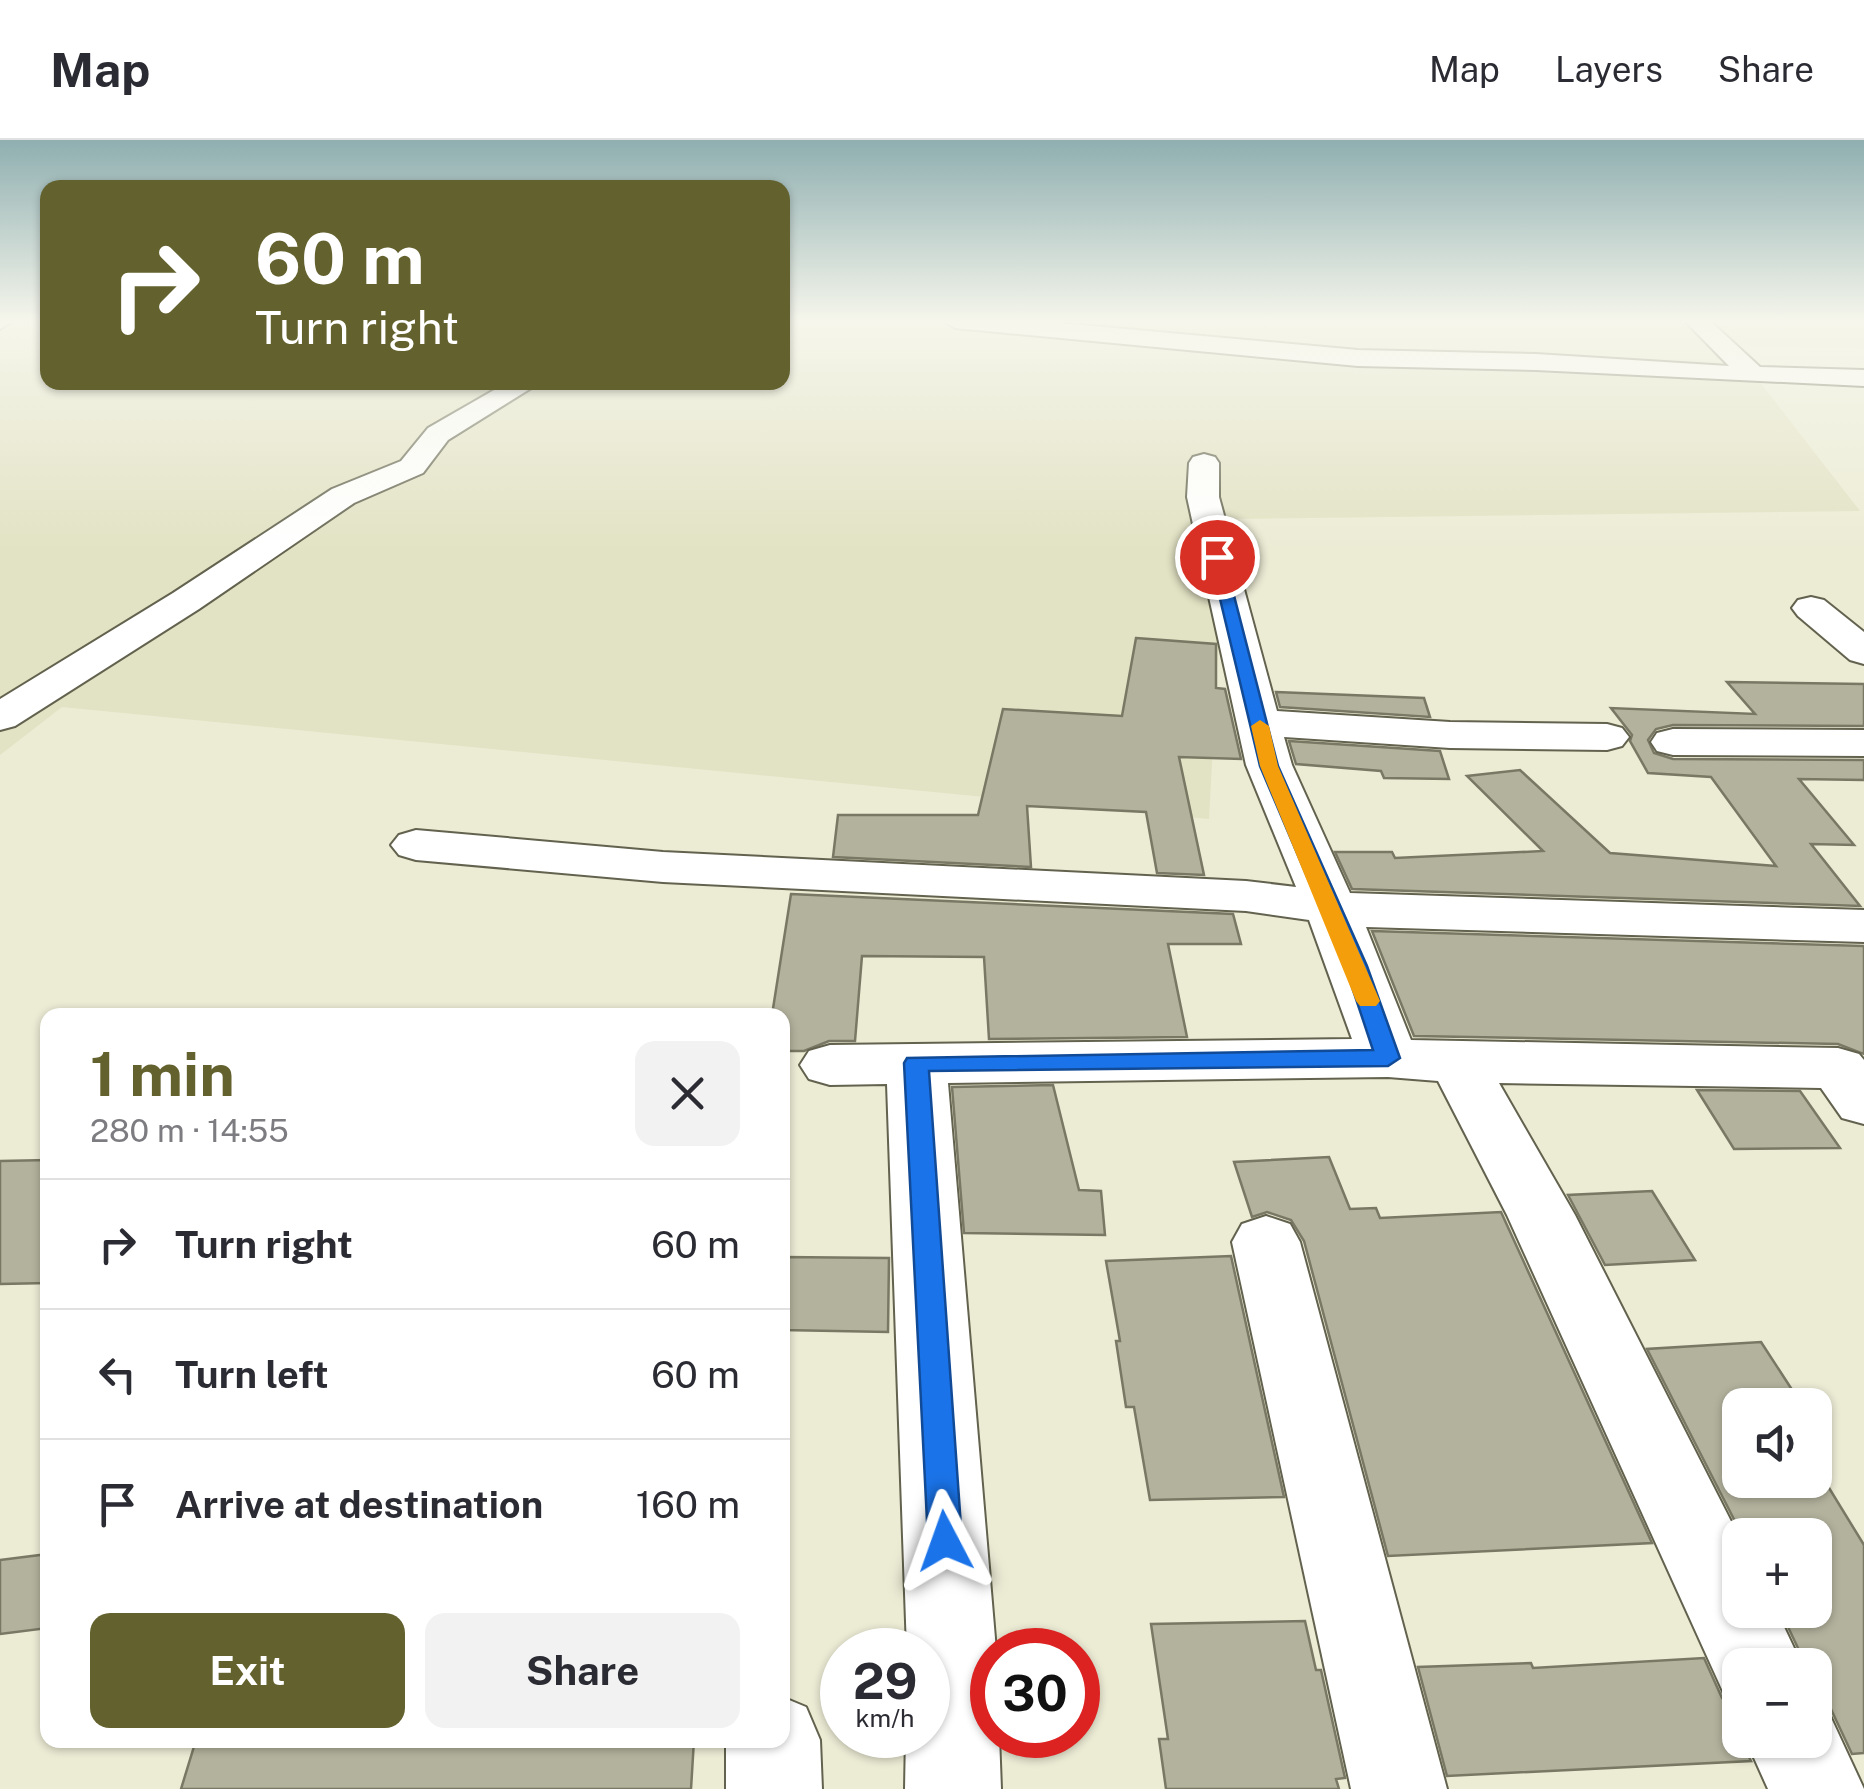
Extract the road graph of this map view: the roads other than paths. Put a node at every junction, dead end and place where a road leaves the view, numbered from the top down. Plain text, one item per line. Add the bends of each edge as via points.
1 (500, 398) edge
2 (1204, 462) dead end
3 (1811, 608) dead end
4 (1864, 652) edge
5 (0, 717) edge
6 (1259, 722) junction
7 (1607, 737) dead end
8 (1674, 742) dead end
9 (1864, 742) edge
10 (416, 845) dead end
11 (1330, 906) junction
12 (1864, 926) edge
13 (1423, 1060) junction
14 (916, 1063) junction
15 (830, 1066) dead end
16 (1855, 1079) edge
17 (1266, 1242) dead end
18 (1749, 1648) edge
19 (773, 1748) edge
20 (1802, 1758) edge
21 (774, 1789) edge
22 (953, 1789) edge
23 (1399, 1789) edge
24 (1817, 1789) edge

1 - 5 street via 438,434 412,466 343,496
2 - 6 street via 1204,497
3 - 4 street
6 - 7 street via 1450,736
6 - 11 street via 1269,766
8 - 9 street
10 - 11 street via 663,867 1246,896
11 - 12 street via 1382,913
11 - 13 street
13 - 14 street
13 - 16 street
13 - 18 street via 1541,1215
14 - 15 street
14 - 22 street via 952,1661
17 - 23 street
19 - 21 street
20 - 24 street

